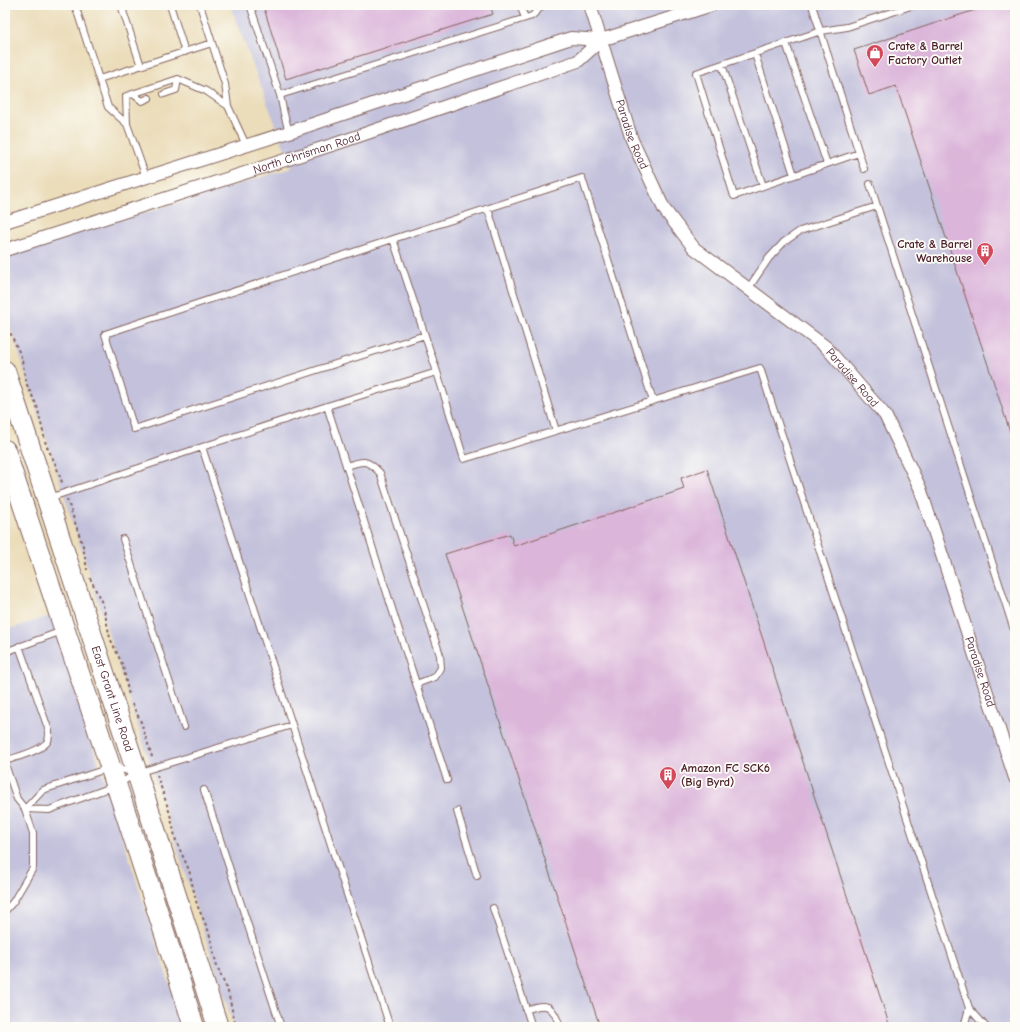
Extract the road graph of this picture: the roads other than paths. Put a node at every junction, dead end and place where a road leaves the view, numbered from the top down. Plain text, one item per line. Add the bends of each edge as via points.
1 (75, 5) edge
2 (121, 5) edge
3 (170, 5) edge
4 (200, 5) edge
5 (250, 5) edge
6 (520, 5) edge
7 (543, 5) edge
8 (590, 5) edge
9 (712, 5) edge
10 (812, 5) edge
11 (914, 5) edge
12 (525, 18) junction
13 (821, 31) junction
14 (601, 40) junction
15 (212, 43) junction
16 (786, 43) junction
17 (185, 52) junction
18 (755, 54) junction
19 (722, 65) junction
20 (141, 66) junction
21 (99, 79) junction
22 (178, 79) junction
23 (133, 94) junction
24 (164, 94) dead end
25 (280, 95) junction
26 (149, 98) dead end
27 (228, 106) junction
28 (127, 124) junction
29 (290, 132) junction
30 (246, 145) junction
31 (859, 153) junction
32 (827, 164) junction
33 (864, 169) dead end
34 (794, 175) junction
35 (146, 177) junction
36 (870, 184) dead end
37 (763, 186) junction
38 (877, 206) junction
39 (488, 208) junction
40 (5, 222) edge
41 (393, 239) junction
42 (5, 250) edge
43 (748, 289) junction
44 (425, 335) junction
45 (5, 371) edge
46 (436, 372) junction
47 (653, 401) junction
48 (327, 406) junction
49 (556, 431) junction
50 (202, 447) junction
51 (5, 450) edge
52 (346, 466) junction
53 (9, 475) edge
54 (47, 498) junction
55 (123, 539) dead end
56 (64, 630) junction
57 (1015, 633) edge
58 (19, 646) junction
59 (5, 652) edge
60 (416, 684) junction
61 (292, 725) junction
62 (184, 727) dead end
63 (5, 761) edge
64 (5, 764) edge
65 (146, 771) junction
66 (114, 776) junction
67 (1015, 778) edge
68 (447, 780) dead end
69 (204, 790) dead end
70 (25, 809) junction
71 (457, 811) dead end
72 (477, 876) dead end
73 (493, 908) dead end
74 (5, 911) edge
75 (968, 1008) junction
76 (526, 1010) junction
77 (194, 1027) edge
78 (218, 1027) edge
79 (281, 1027) edge
80 (390, 1027) edge
81 (532, 1027) edge
82 (560, 1027) edge
83 (964, 1027) edge
84 (986, 1027) edge

1 - 21 lane
2 - 20 lane
3 - 17 lane
4 - 15 lane
5 - 25 lane
6 - 12 lane
7 - 12 lane via 532,16
8 - 14 street, Paradise Road
9 - 14 street, North Chrisman Road
10 - 13 lane
11 - 13 lane via 847,27
12 - 25 lane
13 - 16 lane
13 - 31 lane
14 - 29 street, North Chrisman Road via 571,38
14 - 42 street, North Chrisman Road via 578,61 330,145
14 - 43 street, Paradise Road via 632,140 664,209 694,248
15 - 17 lane
15 - 27 lane via 225,84
16 - 18 lane
16 - 32 lane
17 - 20 lane
18 - 19 lane
18 - 34 lane
19 - 37 lane
19 - 37 lane via 696,74 734,196
20 - 21 lane
21 - 28 lane via 108,107
22 - 23 lane
22 - 24 lane via 176,90
22 - 27 lane via 206,91
23 - 26 lane via 142,101
23 - 28 lane via 126,96
25 - 29 lane
27 - 30 lane
28 - 35 lane
29 - 30 street, North Chrisman Road
30 - 35 street, North Chrisman Road
31 - 32 lane
31 - 33 lane
32 - 34 lane
34 - 37 lane
35 - 40 street, North Chrisman Road
36 - 38 lane
38 - 43 lane via 800,231 784,242 769,258
38 - 57 lane
39 - 41 lane
39 - 47 lane via 582,178
39 - 49 lane
41 - 44 lane
41 - 44 lane via 105,334 134,429
43 - 67 street, Paradise Road via 826,347 885,415 920,488
44 - 46 lane
45 - 54 main road, East Grant Line Road
46 - 48 lane
46 - 49 lane via 464,459
47 - 49 lane
47 - 75 lane via 760,368
48 - 50 lane
48 - 52 lane
50 - 54 lane
50 - 61 lane
51 - 53 main road, East Grant Line Road
52 - 60 lane
52 - 60 lane via 362,461 372,464 380,473 440,655 441,668 435,677
53 - 56 main road, East Grant Line Road
54 - 65 main road, East Grant Line Road
55 - 62 lane
56 - 58 lane
56 - 66 main road, East Grant Line Road
58 - 59 lane
58 - 63 lane via 49,732 49,739 38,749
60 - 68 lane
61 - 65 lane
61 - 80 lane
64 - 70 lane via 17,799
65 - 66 lane
65 - 66 lane
65 - 78 main road, East Grant Line Road
66 - 70 lane via 48,810
66 - 70 lane via 43,790
66 - 77 main road, East Grant Line Road
69 - 79 lane
70 - 74 lane via 33,833 33,868
71 - 72 lane
73 - 76 lane
75 - 83 lane
75 - 84 lane
76 - 81 lane
76 - 82 lane via 538,1005 549,1007

